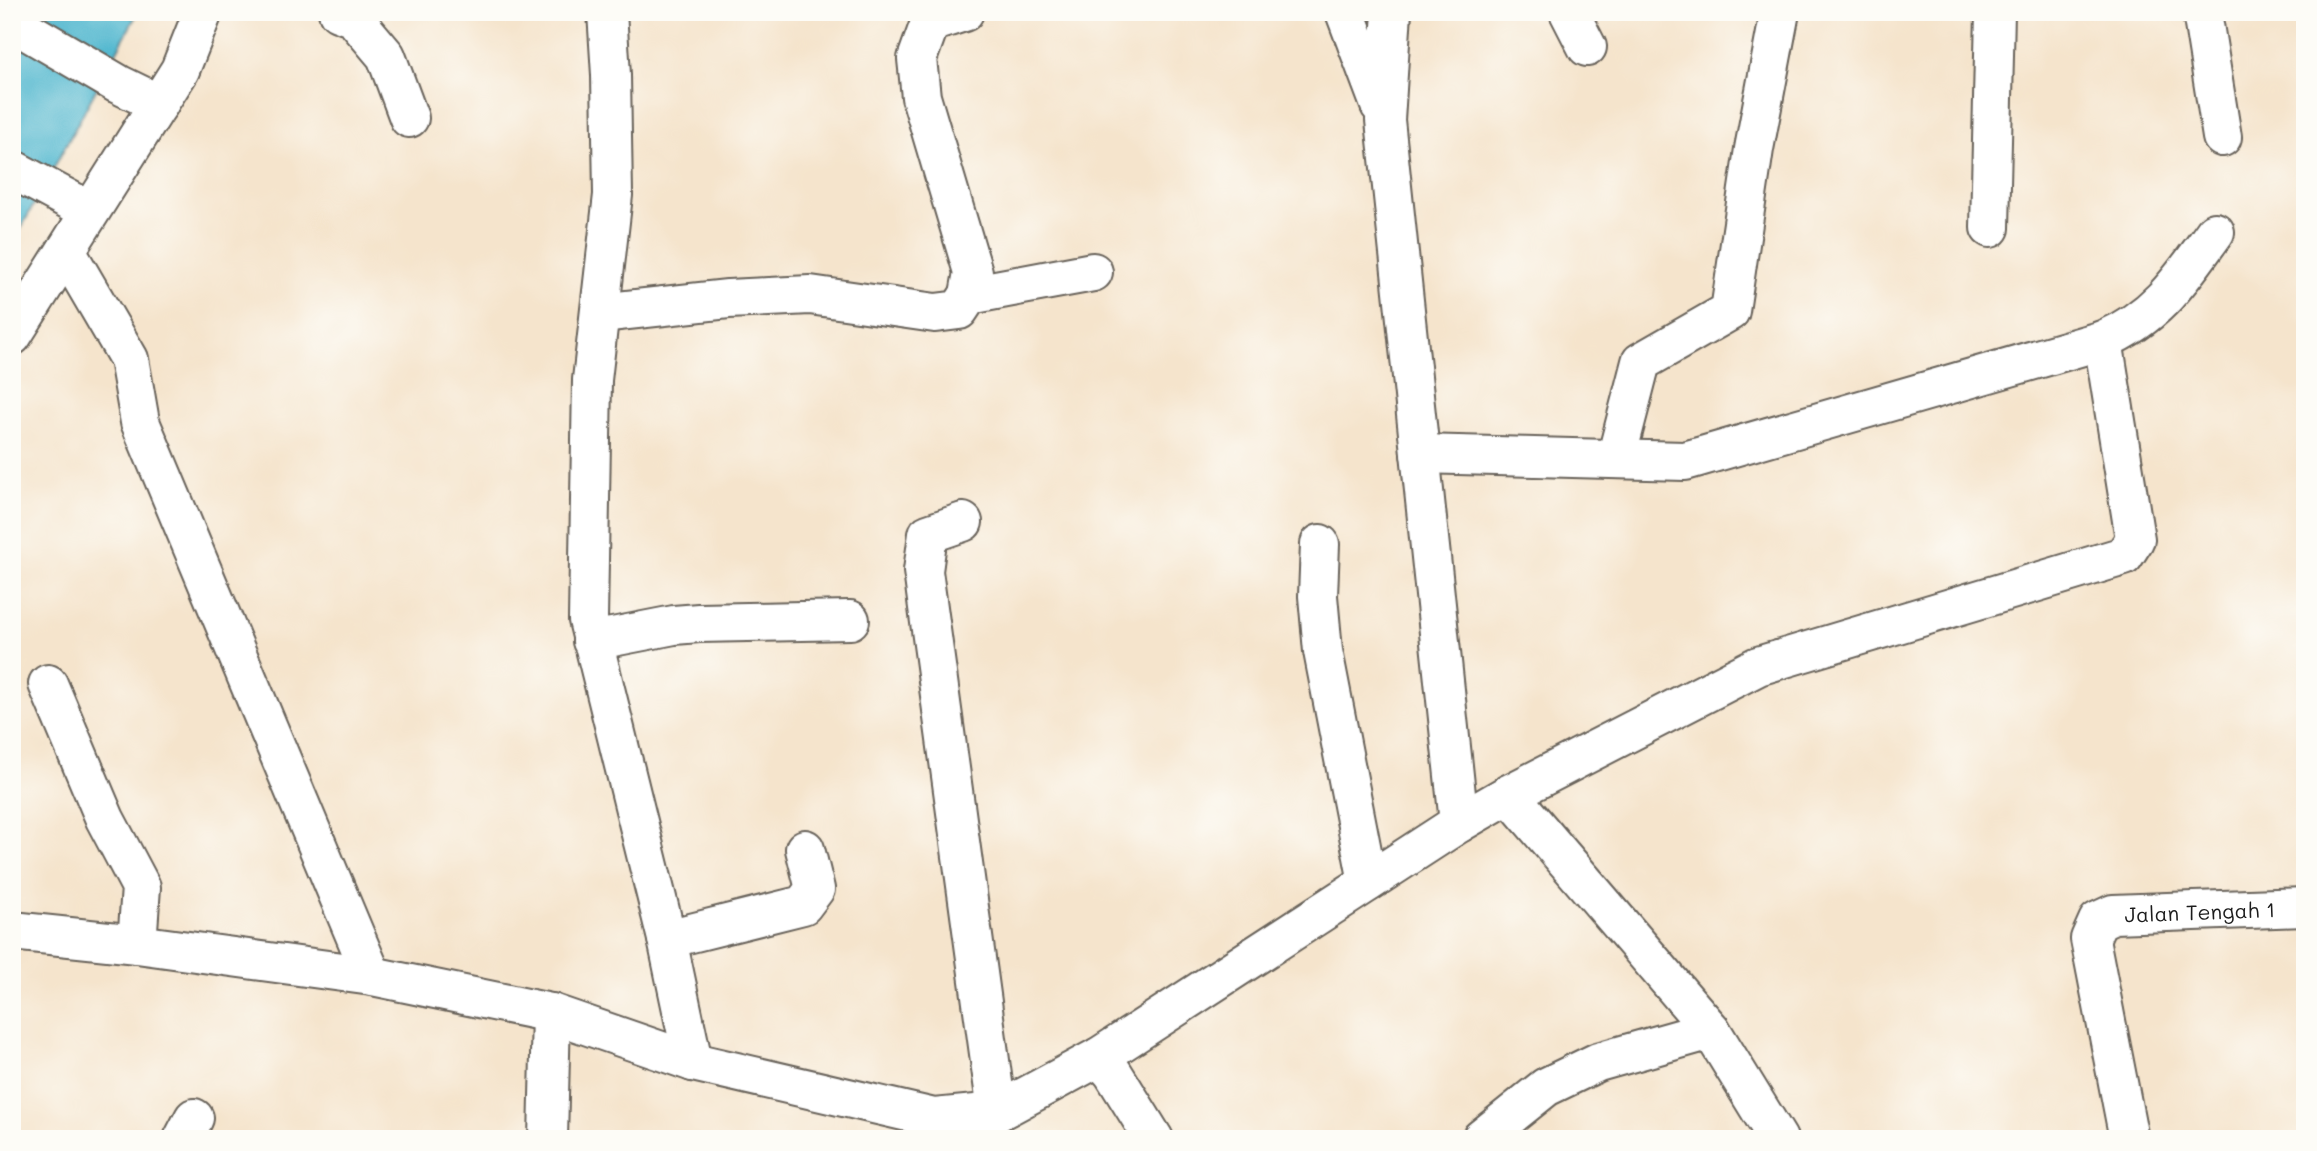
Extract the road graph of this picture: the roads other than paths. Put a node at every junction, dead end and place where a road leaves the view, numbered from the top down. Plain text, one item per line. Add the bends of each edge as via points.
1 (203, 12) edge
2 (338, 12) edge
3 (607, 12) edge
4 (964, 12) edge
5 (1345, 12) edge
6 (1392, 12) edge
7 (1569, 12) edge
8 (1780, 12) edge
9 (1995, 12) edge
10 (2202, 12) edge
11 (12, 22) edge
12 (1587, 47) dead end
13 (159, 104) junction
14 (409, 118) dead end
15 (1385, 120) junction
16 (2222, 137) dead end
17 (12, 169) edge
18 (77, 204) junction
19 (1990, 228) dead end
20 (2215, 232) dead end
21 (66, 251) junction
22 (1093, 272) dead end
23 (970, 295) junction
24 (600, 313) junction
25 (12, 336) edge
26 (2102, 340) junction
27 (1420, 454) junction
28 (1616, 459) junction
29 (963, 522) dead end
30 (1320, 544) dead end
31 (850, 620) dead end
32 (592, 641) junction
33 (48, 684) dead end
34 (1509, 794) junction
35 (1459, 823) junction
36 (805, 849) dead end
37 (1368, 882) junction
38 (2305, 907) edge
39 (12, 930) edge
40 (667, 939) junction
41 (137, 944) junction
42 (372, 976) junction
43 (551, 1013) junction
44 (1711, 1030) junction
45 (1099, 1057) junction
46 (693, 1062) junction
47 (997, 1112) junction
48 (548, 1139) edge
49 (1154, 1139) edge
50 (1481, 1139) edge
51 (1778, 1139) edge
52 (2129, 1139) edge

1 - 13 street via 180,70
2 - 14 street via 354,18 386,56
3 - 24 street via 613,195
4 - 23 street via 930,23 917,59 921,97 973,272
5 - 15 street
6 - 15 street
7 - 12 street
8 - 28 street via 1730,311 1641,362
9 - 19 street
10 - 16 street
11 - 13 street
13 - 18 street
15 - 27 street
17 - 18 street
18 - 21 street
20 - 26 street via 2149,314
21 - 25 street
21 - 42 street via 129,359 140,422
22 - 23 street
23 - 24 street via 959,310 935,313 810,295
24 - 32 street via 592,380 588,621
26 - 28 street via 1685,461
26 - 34 street via 2135,539 2124,556 1758,666
27 - 28 street
27 - 35 street
29 - 47 street via 928,534 923,571
30 - 37 street via 1323,651
31 - 32 street via 674,625
32 - 40 street
33 - 41 street via 105,819 141,887
34 - 35 street
34 - 44 street
35 - 37 street
36 - 40 street via 815,889 803,905
37 - 45 street
38 - 52 street, Jalan Tengah 1 via 2113,915 2098,921 2090,939
39 - 41 street
40 - 46 street
41 - 42 street
42 - 43 street
43 - 46 street
43 - 48 street
44 - 50 street via 1598,1062 1546,1087
44 - 51 street
45 - 47 street
45 - 49 street
46 - 47 street via 934,1118

